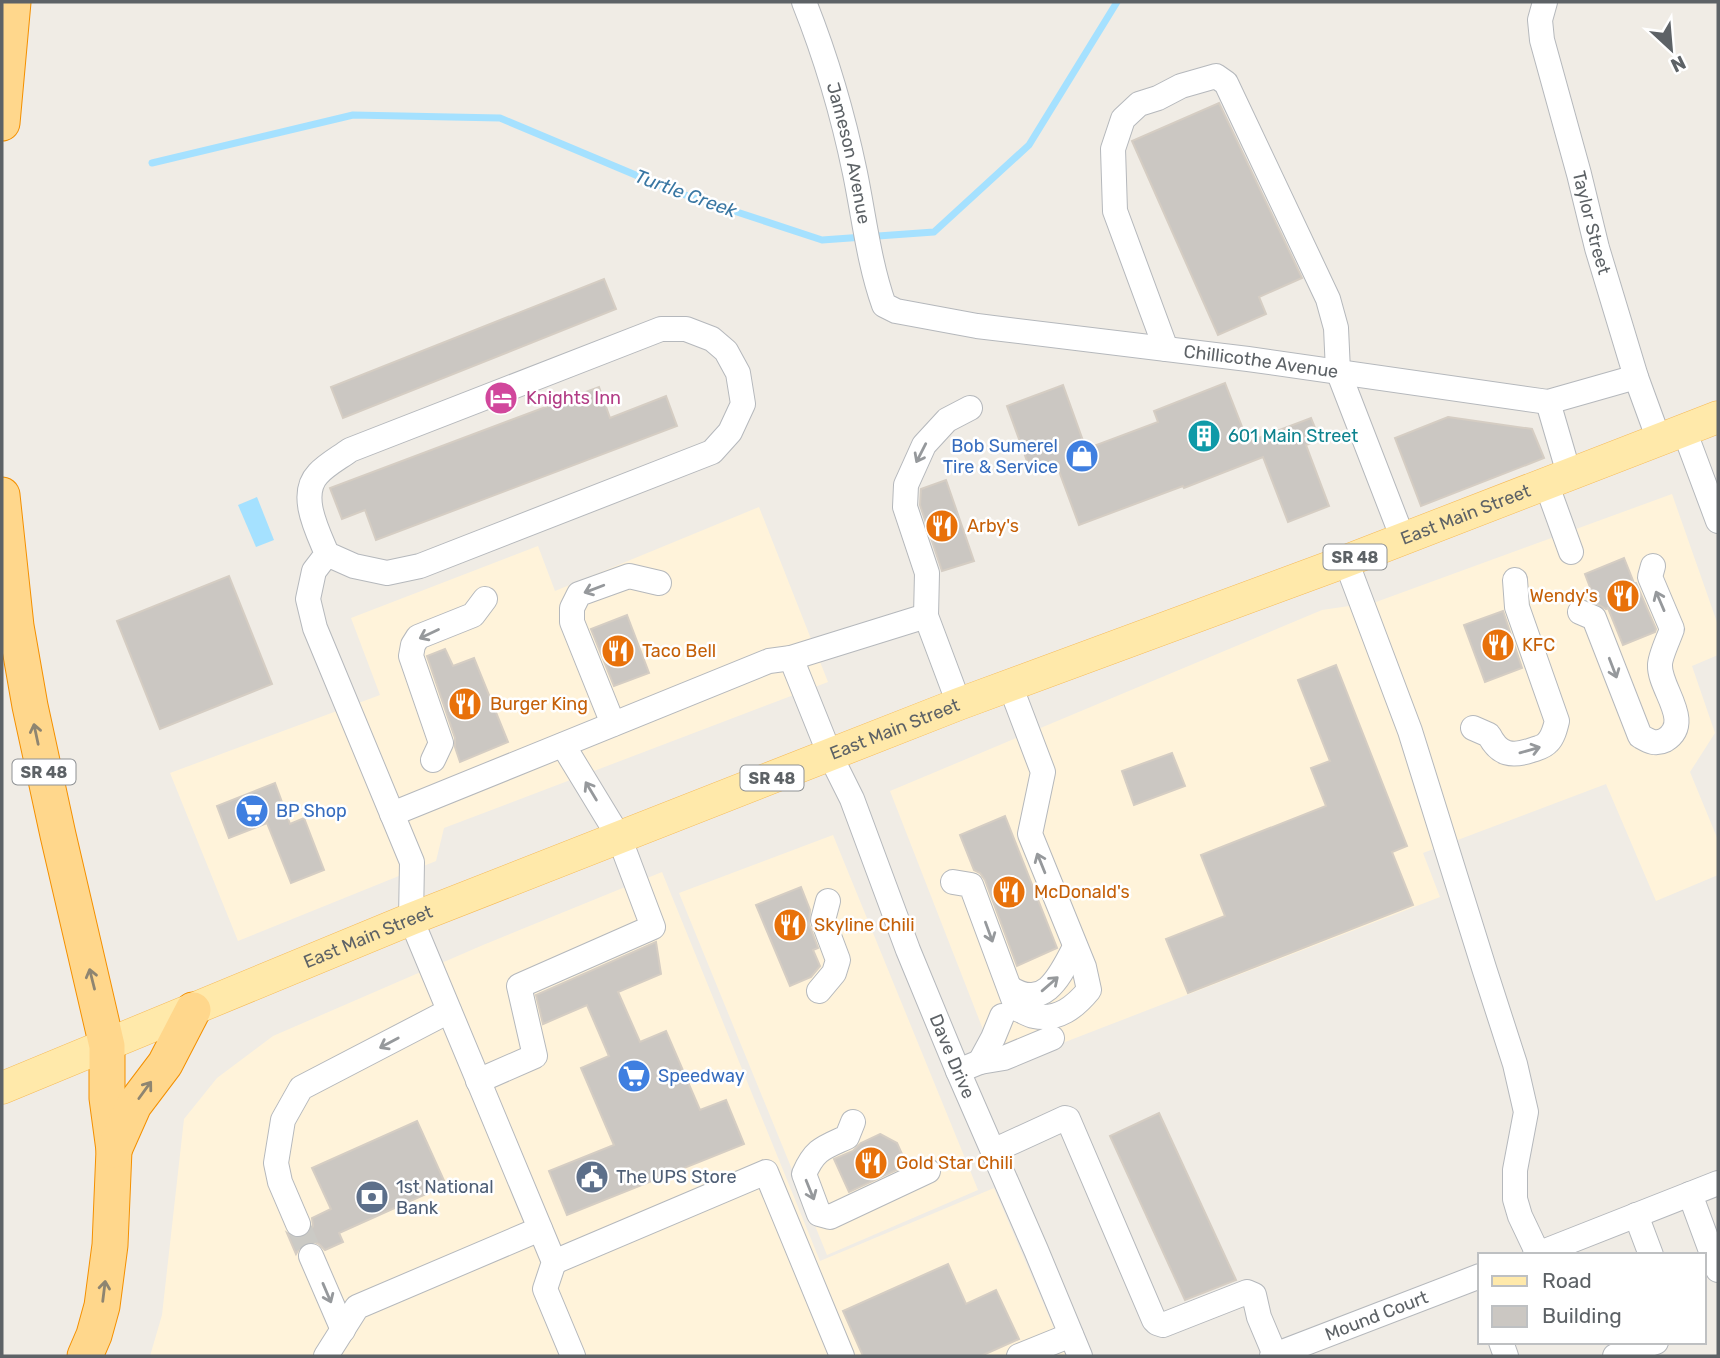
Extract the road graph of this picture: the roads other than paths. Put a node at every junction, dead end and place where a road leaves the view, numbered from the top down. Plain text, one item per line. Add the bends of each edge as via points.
1 (13, 2) edge
2 (804, 2) edge
3 (1545, 2) edge
4 (2, 123) edge
5 (884, 305) joint
6 (1166, 349) junction
7 (1338, 371) junction
8 (1636, 377) junction
9 (1548, 402) junction
10 (970, 408) dead end
11 (1718, 417) edge
12 (1671, 435) junction
13 (1558, 479) junction
14 (1713, 492) edge
15 (2, 495) edge
16 (1718, 521) edge
17 (1403, 539) junction
18 (1571, 552) dead end
19 (327, 554) junction
20 (1346, 561) junction
21 (1653, 566) dead end
22 (1515, 580) dead end
23 (659, 583) dead end
24 (485, 599) dead end
25 (1580, 612) dead end
26 (926, 616) junction
27 (791, 658) junction
28 (1010, 685) junction
29 (959, 704) junction
30 (614, 724) junction
31 (1473, 728) dead end
32 (563, 745) junction
33 (830, 755) junction
34 (433, 760) dead end
35 (392, 814) junction
36 (619, 837) junction
37 (953, 882) dead end
38 (828, 901) dead end
39 (411, 919) junction
40 (819, 991) dead end
41 (193, 1010) junction
42 (449, 1011) junction
43 (1002, 1016) dead end
44 (1052, 1038) dead end
45 (107, 1046) junction
46 (969, 1066) junction
47 (478, 1081) junction
48 (2, 1088) edge
49 (853, 1122) dead end
50 (114, 1150) junction
51 (993, 1151) junction
52 (928, 1171) dead end
53 (1718, 1183) edge
54 (1690, 1194) junction
55 (1636, 1215) junction
56 (298, 1224) tunnel mouth
57 (540, 1229) junction
58 (1537, 1253) edge
59 (1540, 1253) edge
60 (1649, 1253) edge
61 (312, 1256) tunnel mouth
62 (554, 1262) junction
63 (1718, 1270) edge
64 (1478, 1280) edge
65 (343, 1330) junction
66 (1650, 1344) edge
67 (1076, 1346) edge
68 (1325, 1346) edge
69 (85, 1356) edge
70 (326, 1356) edge
71 (573, 1356) edge
72 (842, 1356) edge
73 (1019, 1356) edge
74 (1274, 1356) edge
75 (1615, 1356) edge

1 - 4 highway
2 - 5 street, Jameson Avenue via 835,89
3 - 8 street, Taylor Street via 1540,20 1542,40
5 - 6 street, Chillicothe Avenue via 977,326
6 - 7 street, Chillicothe Avenue
6 - 7 street via 1115,211 1113,149 1123,119 1139,104 1216,76 1226,83 1328,299 1336,328
7 - 9 street, Chillicothe Avenue
7 - 17 street
8 - 9 street, Chillicothe Avenue
8 - 12 street, Taylor Street
9 - 13 street
10 -> 26 street via 947,420 924,445 905,485 905,507 927,573
11 - 12 main road, East Main Street / SR 48
12 - 13 main road, East Main Street / SR 48
12 - 14 street, Taylor Street
13 - 17 main road, East Main Street / SR 48
13 - 18 street
14 - 16 street, Taylor Street
45 -> 15 highway, SR 48 via 30,706
17 - 20 main road, East Main Street / SR 48
19 - 19 street via 387,573 420,566 712,452 730,432 743,404 738,373 712,339 686,329 661,329 350,450 318,473 310,485 310,505
19 - 35 street via 314,570 308,599
20 - 28 main road, East Main Street / SR 48
20 - 58 street via 1410,731 1516,1064 1526,1112 1515,1170 1515,1199
25 -> 21 street via 1594,618 1640,736 1662,742 1677,727 1660,665 1672,629 1650,578
31 -> 22 street via 1489,735 1500,750 1513,754 1546,745 1553,736 1557,721 1517,607
23 -> 30 street via 629,576 579,594 572,608 572,622
24 -> 34 street via 472,615 418,638 413,645 411,656 441,743
26 - 27 street
26 - 29 street
27 - 30 street via 769,662
27 - 33 street, Dave Drive
28 - 29 main road, East Main Street / SR 48
37 -> 28 street via 971,885 1017,1009 1035,1016 1056,1015 1076,1006 1089,990 1030,834 1042,772
29 - 33 main road, East Main Street / SR 48
30 - 32 street
32 - 35 street
36 -> 32 street
33 - 36 main road, East Main Street / SR 48
33 - 46 street, Dave Drive via 852,799 908,950
35 - 39 street via 412,862
36 - 39 main road, East Main Street / SR 48
36 - 47 street via 653,927 519,986 535,1056
38 - 40 street via 823,920 838,960
39 - 41 main road, East Main Street / SR 48
39 - 42 street
41 - 45 main road, East Main Street / SR 48
50 -> 41 highway via 134,1105 164,1064
42 - 47 street
42 -> 56 street via 301,1088 283,1119 276,1163
43 - 46 street via 993,1038
44 - 46 street via 1004,1058
45 - 48 main road, East Main Street / SR 48
45 - 50 highway
46 - 51 street, Dave Drive
47 - 57 street
49 -> 52 street via 847,1137 820,1150 804,1174 819,1214 830,1217
69 -> 50 highway via 103,1294 110,1245
51 - 67 street, Dave Drive
51 - 74 street via 1068,1119 1154,1320 1163,1325 1250,1292
53 - 54 street
54 - 55 street
54 - 63 street
55 - 59 street
55 - 60 street
57 - 62 street
57 - 65 street via 357,1307
61 -> 65 street
62 - 71 street via 545,1289
62 - 72 street via 766,1172
64 - 68 street, Mound Court
65 - 70 street
66 - 75 street
67 - 73 street
68 - 74 street, Mound Court

